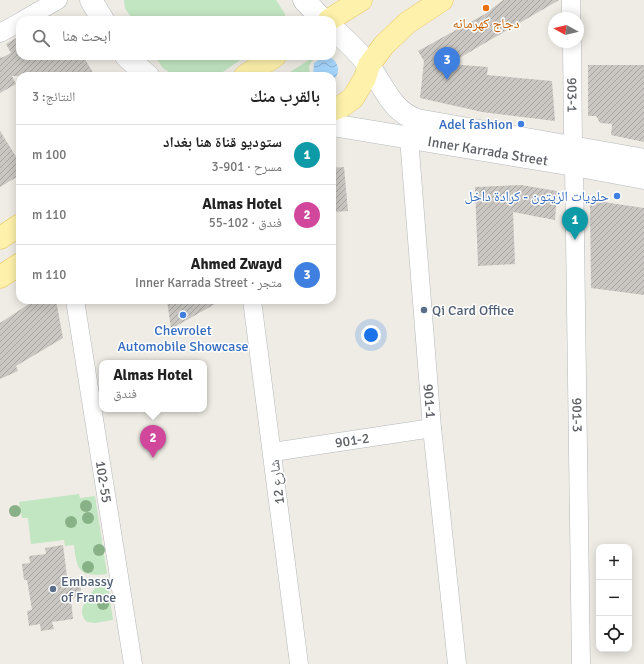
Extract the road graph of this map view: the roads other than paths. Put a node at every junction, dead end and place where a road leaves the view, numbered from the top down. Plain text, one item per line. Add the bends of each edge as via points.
1 (58, 0) edge
2 (91, 0) edge
3 (304, 0) edge
4 (361, 0) edge
5 (442, 0) edge
6 (571, 0) edge
7 (571, 12) edge
8 (30, 16) edge
9 (101, 16) edge
10 (319, 16) edge
11 (335, 16) edge
12 (16, 24) edge
13 (336, 32) edge
14 (0, 33) edge
15 (572, 48) edge
16 (123, 60) edge
17 (130, 60) edge
18 (269, 60) edge
19 (368, 65) junction
20 (126, 72) edge
21 (144, 72) edge
22 (251, 72) edge
23 (336, 108) edge
24 (336, 126) edge
25 (409, 138) junction
26 (573, 156) junction
27 (644, 160) edge
28 (644, 178) edge
29 (16, 228) edge
30 (0, 238) edge
31 (16, 267) edge
32 (0, 277) edge
33 (76, 304) edge
34 (253, 304) edge
35 (432, 428) junction
36 (273, 452) junction
37 (134, 664) edge
38 (299, 664) edge
39 (457, 664) edge
40 (582, 664) edge

1 - 8 street
2 - 9 main road
3 - 10 main road
4 - 11 main road
5 - 19 main road via 407,23
6 - 7 street
12 - 14 street
13 - 19 main road, Inner Karrada Street
15 - 26 street, 903-1
16 - 20 main road
17 - 21 main road
18 - 22 main road
19 - 23 main road via 365,78 353,98
19 - 26 main road, Inner Karrada Street via 396,107 406,116
24 - 25 main road, Inner Karrada Street
25 - 26 main road, Inner Karrada Street
25 - 35 street, 901-1
26 - 27 main road, Inner Karrada Street
26 - 28 main road, Inner Karrada Street
26 - 40 street, 901-3
29 - 30 main road
31 - 32 main road
33 - 37 street, 102-55
34 - 36 street, شارع 12
35 - 36 street, 901-2
35 - 39 street, 901-1
36 - 38 street, شارع 12

